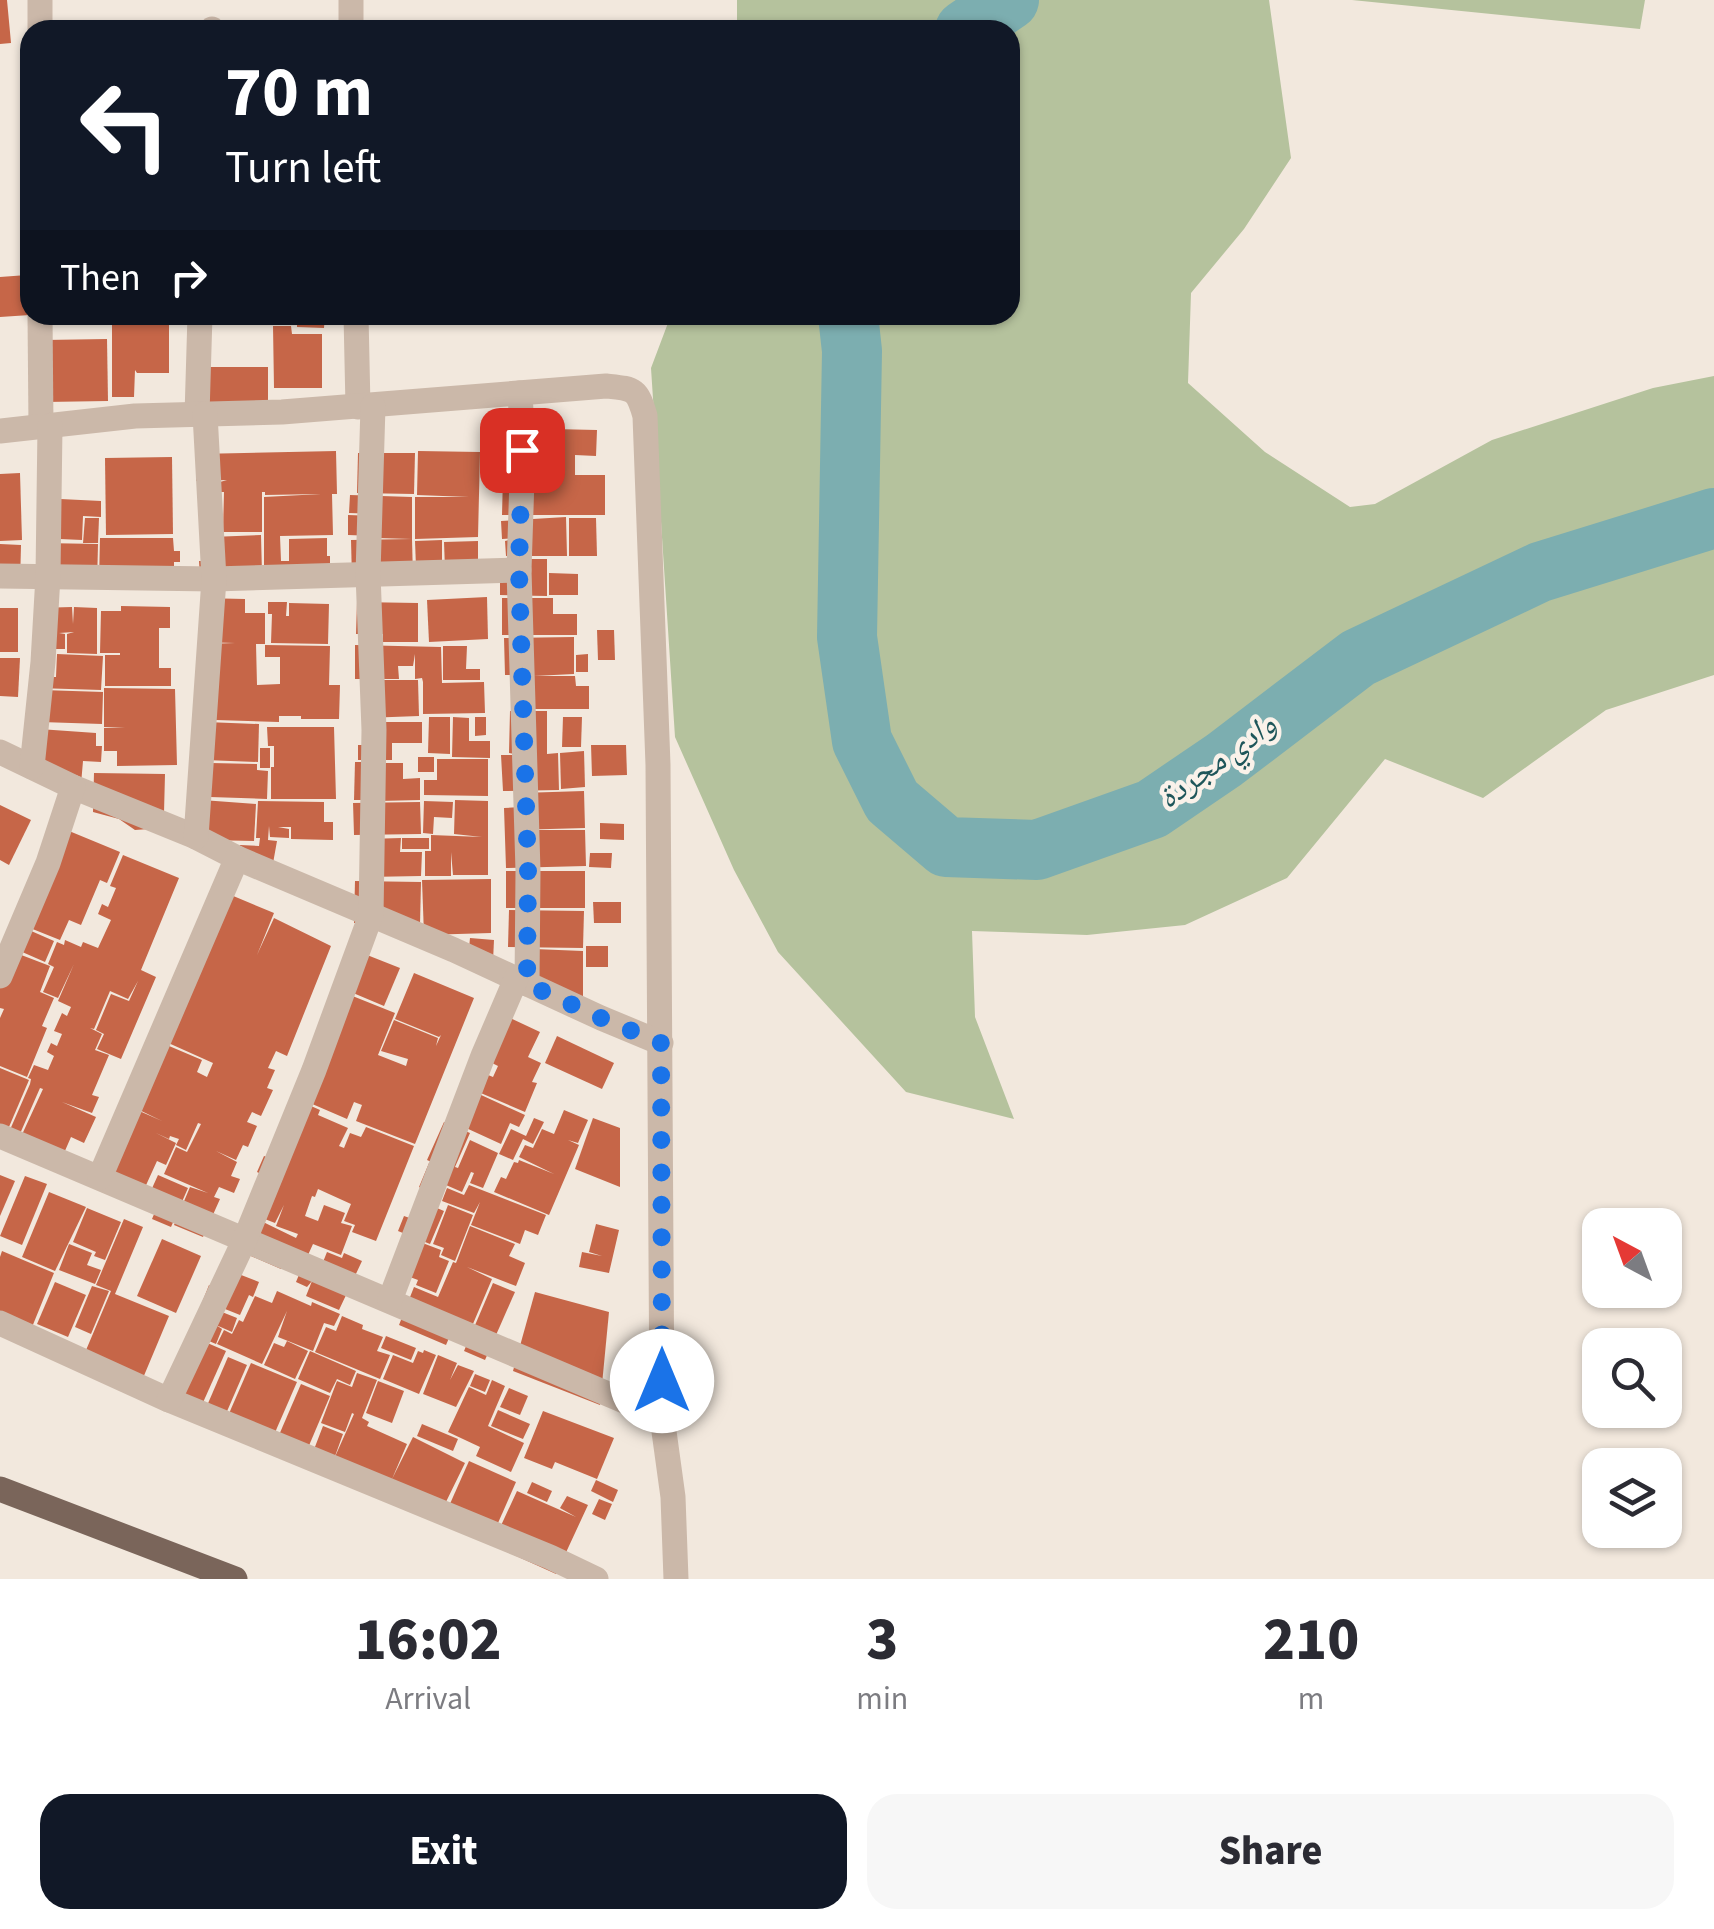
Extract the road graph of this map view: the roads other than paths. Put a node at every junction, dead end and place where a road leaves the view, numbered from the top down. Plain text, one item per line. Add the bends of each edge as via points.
1 (40, 325) edge
2 (200, 325) edge
3 (357, 325) edge
4 (520, 394) junction
5 (365, 407) junction
6 (200, 415) junction
7 (45, 426) junction
8 (0, 431) edge
9 (519, 570) junction
10 (368, 574) junction
11 (0, 576) edge
12 (48, 576) junction
13 (214, 579) junction
14 (0, 752) edge
15 (32, 767) junction
16 (74, 787) junction
17 (196, 838) junction
18 (237, 858) junction
19 (371, 915) junction
20 (9, 932) edge
21 (0, 976) edge
22 (521, 981) junction
23 (661, 1043) junction
24 (0, 1136) edge
25 (100, 1177) junction
26 (245, 1239) junction
27 (390, 1300) junction
28 (0, 1323) edge
29 (169, 1400) junction
30 (662, 1417) junction
31 (0, 1489) edge
32 (235, 1579) edge
33 (596, 1579) edge
34 (676, 1579) edge

1 - 7 street
2 - 6 street
3 - 5 street
4 - 5 street
4 - 9 street
4 - 23 street via 630,388 646,416
5 - 6 street
5 - 10 street
6 - 7 street
6 - 13 street
7 - 8 street
7 - 12 street
9 - 10 street
9 - 22 street via 528,871
10 - 13 street
10 - 19 street
11 - 12 street
12 - 13 street
12 - 15 street
13 - 17 street
14 - 15 street
15 - 16 street
16 - 17 street
16 - 20 street via 48,864
17 - 18 street
18 - 19 street
18 - 25 street
19 - 22 street
19 - 26 street
20 - 21 street
22 - 23 street
22 - 27 street via 465,1102
23 - 30 street
24 - 25 street
25 - 26 street
26 - 27 street
26 - 29 street
27 - 30 street
28 - 29 street
29 - 33 street
30 - 34 street
31 - 32 main road

